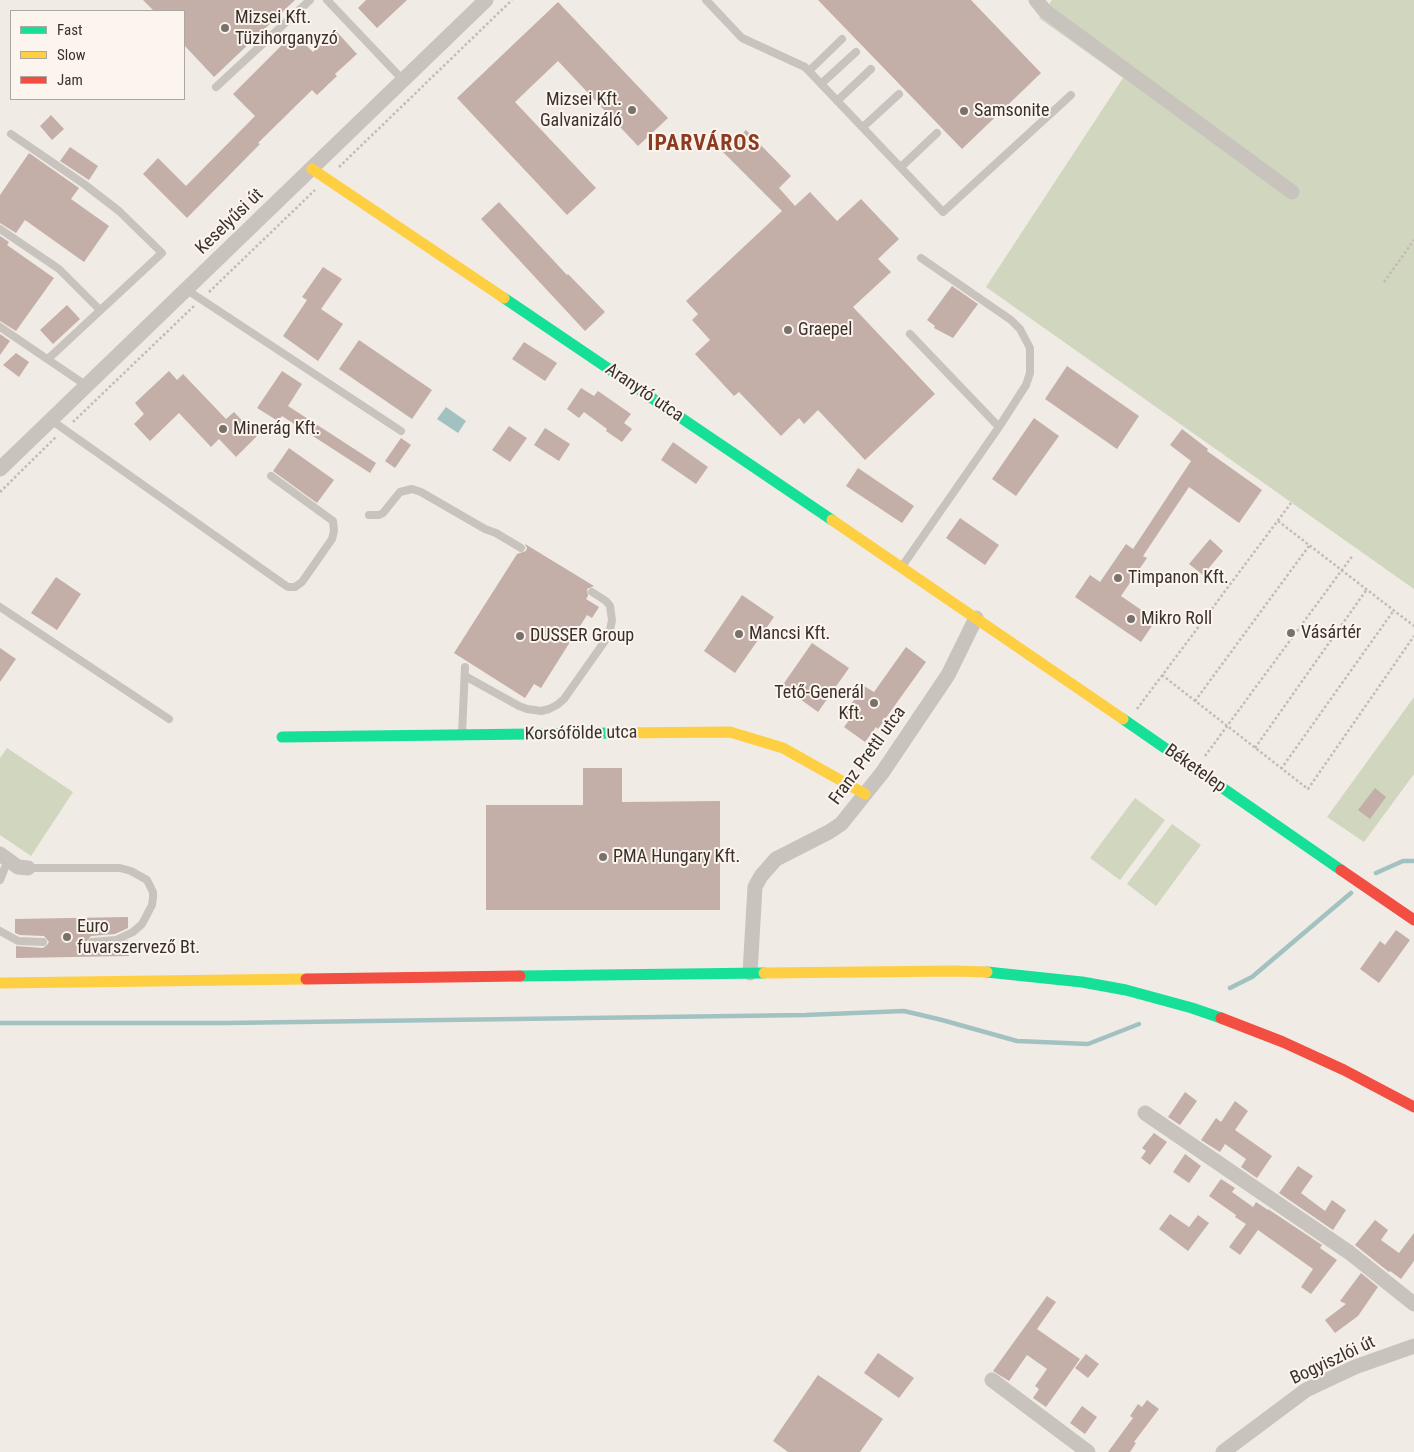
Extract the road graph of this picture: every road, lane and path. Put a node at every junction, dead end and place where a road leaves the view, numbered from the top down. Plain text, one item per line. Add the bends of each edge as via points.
1 (310, 0) edge
2 (327, 0) edge
3 (486, 0) edge
4 (512, 0) edge
5 (706, 0) edge
6 (1036, 0) edge
7 (842, 39) dead end
8 (856, 52) dead end
9 (871, 69) dead end
10 (808, 71) junction
11 (404, 80) junction
12 (821, 84) junction
13 (216, 87) dead end
14 (898, 94) dead end
15 (1071, 94) dead end
16 (837, 101) junction
17 (863, 127) junction
18 (937, 133) dead end
19 (11, 134) dead end
20 (901, 167) junction
21 (312, 170) junction
22 (326, 180) junction
23 (1292, 192) dead end
24 (0, 228) edge
25 (1414, 240) edge
26 (921, 258) dead end
27 (1384, 282) dead end
28 (186, 290) junction
29 (201, 299) junction
30 (100, 310) junction
31 (0, 326) edge
32 (910, 334) dead end
33 (48, 359) junction
34 (87, 386) junction
35 (52, 420) junction
36 (999, 426) junction
37 (64, 430) junction
38 (401, 431) dead end
39 (2, 464) edge
40 (270, 476) dead end
41 (0, 492) edge
42 (1291, 503) dead end
43 (369, 515) dead end
44 (1278, 521) junction
45 (1309, 546) junction
46 (521, 548) dead end
47 (1353, 555) dead end
48 (902, 567) junction
49 (1341, 569) junction
50 (1367, 589) junction
51 (592, 592) dead end
52 (0, 607) edge
53 (1394, 610) junction
54 (976, 618) junction
55 (1414, 626) edge
56 (1414, 636) edge
57 (465, 667) dead end
58 (1162, 675) junction
59 (464, 676) junction
60 (1195, 701) junction
61 (169, 719) dead end
62 (1127, 722) junction
63 (1227, 726) junction
64 (462, 736) junction
65 (282, 737) dead end
66 (1255, 748) junction
67 (1281, 768) junction
68 (1195, 769) junction
69 (865, 794) junction
70 (4, 857) edge
71 (28, 868) joint
72 (0, 880) edge
73 (1414, 920) edge
74 (0, 931) edge
75 (43, 942) dead end
76 (92, 942) dead end
77 (750, 973) junction
78 (0, 982) edge
79 (1414, 1107) edge
80 (1145, 1113) dead end
81 (1414, 1304) edge
82 (1414, 1346) edge
83 (992, 1380) dead end
84 (1088, 1452) edge
85 (1223, 1452) edge

1 - 13 lane
2 - 11 lane
3 - 11 street, Keselyűsi út
4 - 22 path
5 - 10 lane via 742,38
6 - 23 street via 1045,11
7 - 10 lane
8 - 12 lane
9 - 16 lane
10 - 12 lane
11 - 21 street, Keselyűsi út
12 - 16 lane
14 - 17 lane
15 - 20 lane via 943,212
16 - 17 lane
17 - 20 lane
18 - 20 lane
19 - 30 lane via 120,211 162,253
21 - 22 street, Aranytó utca
21 - 28 street, Keselyűsi út
22 - 29 path
22 - 48 street, Aranytó utca
24 - 30 lane via 59,269
25 - 27 path
26 - 36 lane via 1011,320 1026,338 1030,348 1030,373 1026,385
28 - 29 lane
28 - 34 street, Keselyűsi út
29 - 37 path
29 - 38 lane
30 - 33 lane
31 - 33 lane
32 - 36 lane
33 - 34 lane
34 - 35 street, Keselyűsi út
35 - 37 lane
35 - 39 street, Keselyűsi út
36 - 48 lane
37 - 40 lane via 282,583 295,587 332,539 333,521
37 - 41 path
42 - 44 path
43 - 46 lane via 383,513 400,492 412,489
44 - 45 path
44 - 58 path
45 - 49 path
45 - 60 path
47 - 49 path
48 - 54 street, Aranytó utca
49 - 50 path
49 - 63 path
50 - 53 path
50 - 66 path
51 - 59 lane via 610,606 610,630 586,669 557,705 541,711 528,709
52 - 61 lane
53 - 55 path
53 - 67 path
54 - 62 street, Béketelep
54 - 69 street, Franz Prettl utca via 948,675
56 - 67 path via 1308,789
57 - 59 lane
58 - 60 path
58 - 62 path
59 - 64 lane
60 - 63 path
62 - 68 street, Béketelep
63 - 66 path
63 - 68 path
64 - 65 street, Korsófölde utca
64 - 69 street, Korsófölde utca via 730,732 783,748
66 - 67 path
68 - 73 street, Béketelep
69 - 77 street, Franz Prettl utca via 841,824 776,859 761,876 756,887
70 - 71 street via 18,867
70 - 72 lane
71 - 76 lane via 120,868 147,880 153,898 142,924 116,940
74 - 75 lane via 18,941
77 - 78 street
77 - 79 street via 956,970 1042,977 1126,990 1244,1026 1344,1070
80 - 81 street via 1350,1253
82 - 85 street, Bogyiszlói út via 1355,1367 1306,1390
83 - 84 street

